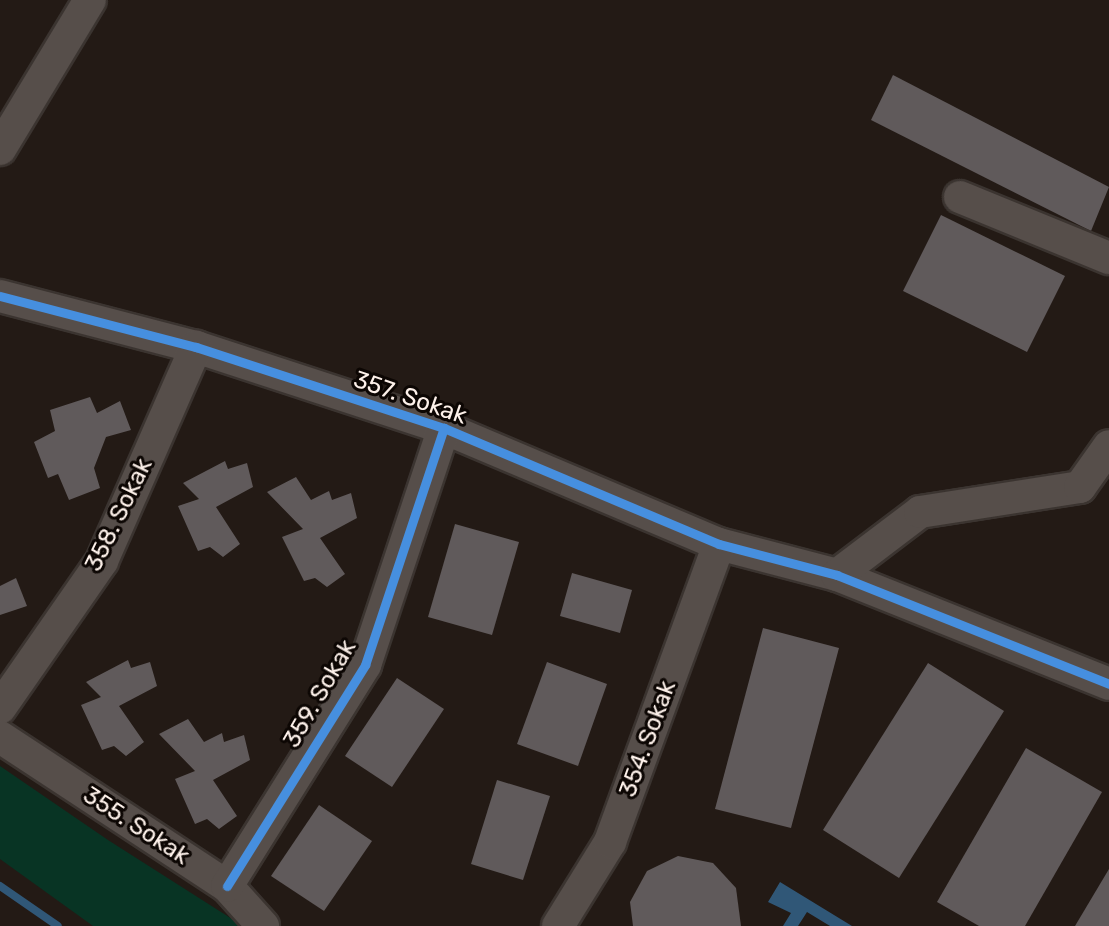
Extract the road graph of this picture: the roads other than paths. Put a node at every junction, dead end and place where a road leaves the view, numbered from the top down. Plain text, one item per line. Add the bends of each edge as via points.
1 (90, 0) edge
2 (0, 149) edge
3 (960, 197) dead end
4 (1109, 258) edge
5 (0, 296) edge
6 (196, 347) junction
7 (444, 428) junction
8 (1109, 446) edge
9 (719, 544) junction
10 (837, 575) junction
11 (1109, 684) edge
12 (0, 708) edge
13 (0, 737) edge
14 (227, 886) junction
15 (263, 926) edge
16 (558, 926) edge

1 - 2 street
3 - 4 street
5 - 6 street, 357. Sokak
6 - 7 street, 357. Sokak
6 - 12 street, 358. Sokak via 102,561
7 - 9 street, 357. Sokak
7 - 14 street, 359. Sokak via 365,665
8 - 10 street via 1080,487 920,512
9 - 10 street, 357. Sokak
9 - 16 street, 354. Sokak via 610,842
10 - 11 street, 357. Sokak
13 - 14 street, 355. Sokak
14 - 15 street, 355. Sokak

